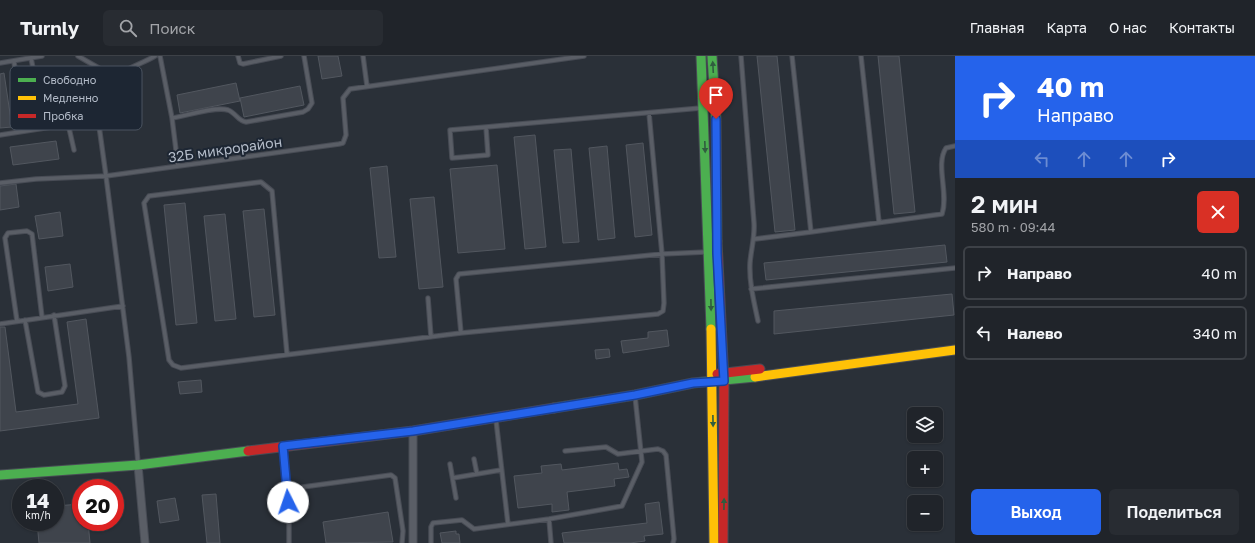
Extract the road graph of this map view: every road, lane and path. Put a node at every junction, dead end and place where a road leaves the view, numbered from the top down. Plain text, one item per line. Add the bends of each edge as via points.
1 (42, 56) edge
2 (78, 56) edge
3 (153, 56) edge
4 (160, 56) edge
5 (238, 56) edge
6 (282, 56) edge
7 (304, 56) edge
8 (363, 56) edge
9 (584, 56) edge
10 (701, 56) edge
11 (712, 56) edge
12 (741, 56) edge
13 (792, 56) edge
14 (861, 56) edge
15 (31, 58) junction
16 (14, 62) junction
17 (0, 63) edge
18 (15, 66) edge
19 (33, 66) edge
20 (95, 66) edge
21 (135, 66) edge
22 (367, 86) junction
23 (704, 108) junction
24 (649, 113) junction
25 (172, 118) junction
26 (486, 127) junction
27 (32, 130) edge
28 (69, 130) edge
29 (100, 130) edge
30 (25, 131) joint
31 (0, 135) edge
32 (955, 146) edge
33 (74, 150) dead end
34 (178, 166) junction
35 (106, 176) junction
36 (0, 183) edge
37 (879, 222) junction
38 (811, 232) junction
39 (755, 239) junction
40 (709, 252) junction
41 (662, 254) junction
42 (955, 268) edge
43 (751, 289) junction
44 (428, 298) dead end
45 (123, 306) junction
46 (54, 315) junction
47 (42, 317) junction
48 (24, 320) junction
49 (17, 321) junction
50 (758, 321) dead end
51 (0, 324) edge
52 (461, 333) junction
53 (431, 337) junction
54 (955, 344) edge
55 (955, 350) edge
56 (287, 354) junction
57 (724, 377) junction
58 (713, 378) junction
59 (635, 395) junction
60 (496, 418) junction
61 (413, 431) junction
62 (283, 446) junction
63 (565, 451) dead end
64 (640, 452) junction
65 (474, 458) dead end
66 (450, 464) dead end
67 (138, 465) junction
68 (501, 470) junction
69 (478, 474) junction
70 (0, 475) edge
71 (453, 478) junction
72 (288, 488) junction
73 (456, 498) dead end
74 (549, 519) junction
75 (508, 524) junction
76 (145, 543) edge
77 (288, 543) edge
78 (402, 543) edge
79 (413, 543) edge
80 (431, 543) edge
81 (551, 543) edge
82 (673, 543) edge
83 (714, 543) edge
84 (724, 543) edge

1 - 15 lane
2 - 20 lane
3 - 21 lane
4 - 25 lane
5 - 6 lane via 243,64
7 - 25 lane via 312,103 303,112 246,122 240,120 235,113 224,109
8 - 22 lane
9 - 22 lane, 32Б микрорайон
10 - 23 main road
57 -> 11 main road via 717,253 716,119
12 - 39 lane
13 - 38 lane
14 - 37 lane
15 - 16 lane
15 - 19 lane
16 - 17 lane
16 - 18 lane
22 - 34 lane, 32Б микрорайон via 350,90 343,98 346,136 343,143
23 - 24 lane
23 -> 40 main road
24 - 26 lane
24 - 41 lane
25 - 34 lane
26 - 26 lane via 450,130 452,158 488,155
27 - 30 lane
28 - 33 lane
29 - 35 lane
30 - 31 lane
32 - 37 lane via 946,148 943,152 946,203 942,214
34 - 35 lane, 32Б микрорайон
35 - 36 lane, 32Б микрорайон
35 - 45 lane
37 - 38 lane
38 - 39 lane
39 - 43 lane via 750,262
40 - 41 lane
40 -> 58 main road
41 - 52 lane via 664,304 663,311 658,314
41 - 52 lane via 460,274 456,279
42 - 43 lane
43 - 50 lane
44 - 53 lane
45 - 46 lane
45 - 67 lane
46 - 47 lane
46 - 48 lane via 65,386 62,392 44,395 38,392
47 - 48 lane
47 - 49 lane via 32,234 25,231 8,233 5,238
48 - 49 lane
49 - 51 lane
52 - 53 lane
53 - 56 lane
54 - 57 main road
55 - 57 main road
56 - 56 lane via 181,368 173,365 169,360 145,199 149,196 261,182 268,186 272,191
57 - 58 main road
84 -> 57 main road
58 - 59 main road
58 -> 83 main road
59 - 60 main road
59 - 64 lane
60 - 61 main road
60 - 68 lane
61 - 62 main road
61 - 79 street
62 - 67 main road
62 - 72 lane
63 - 64 lane via 606,447 618,454
64 - 74 lane via 642,462 622,506
64 - 82 lane via 658,449 666,456
65 - 69 lane
66 - 71 lane
67 - 70 main road
67 - 76 street
68 - 69 lane
68 - 75 lane
69 - 71 lane
71 - 73 lane
72 - 77 lane
72 - 78 lane via 391,475 395,478 403,531
74 - 75 lane
74 - 81 lane
75 - 80 lane via 474,530 462,520 433,523

